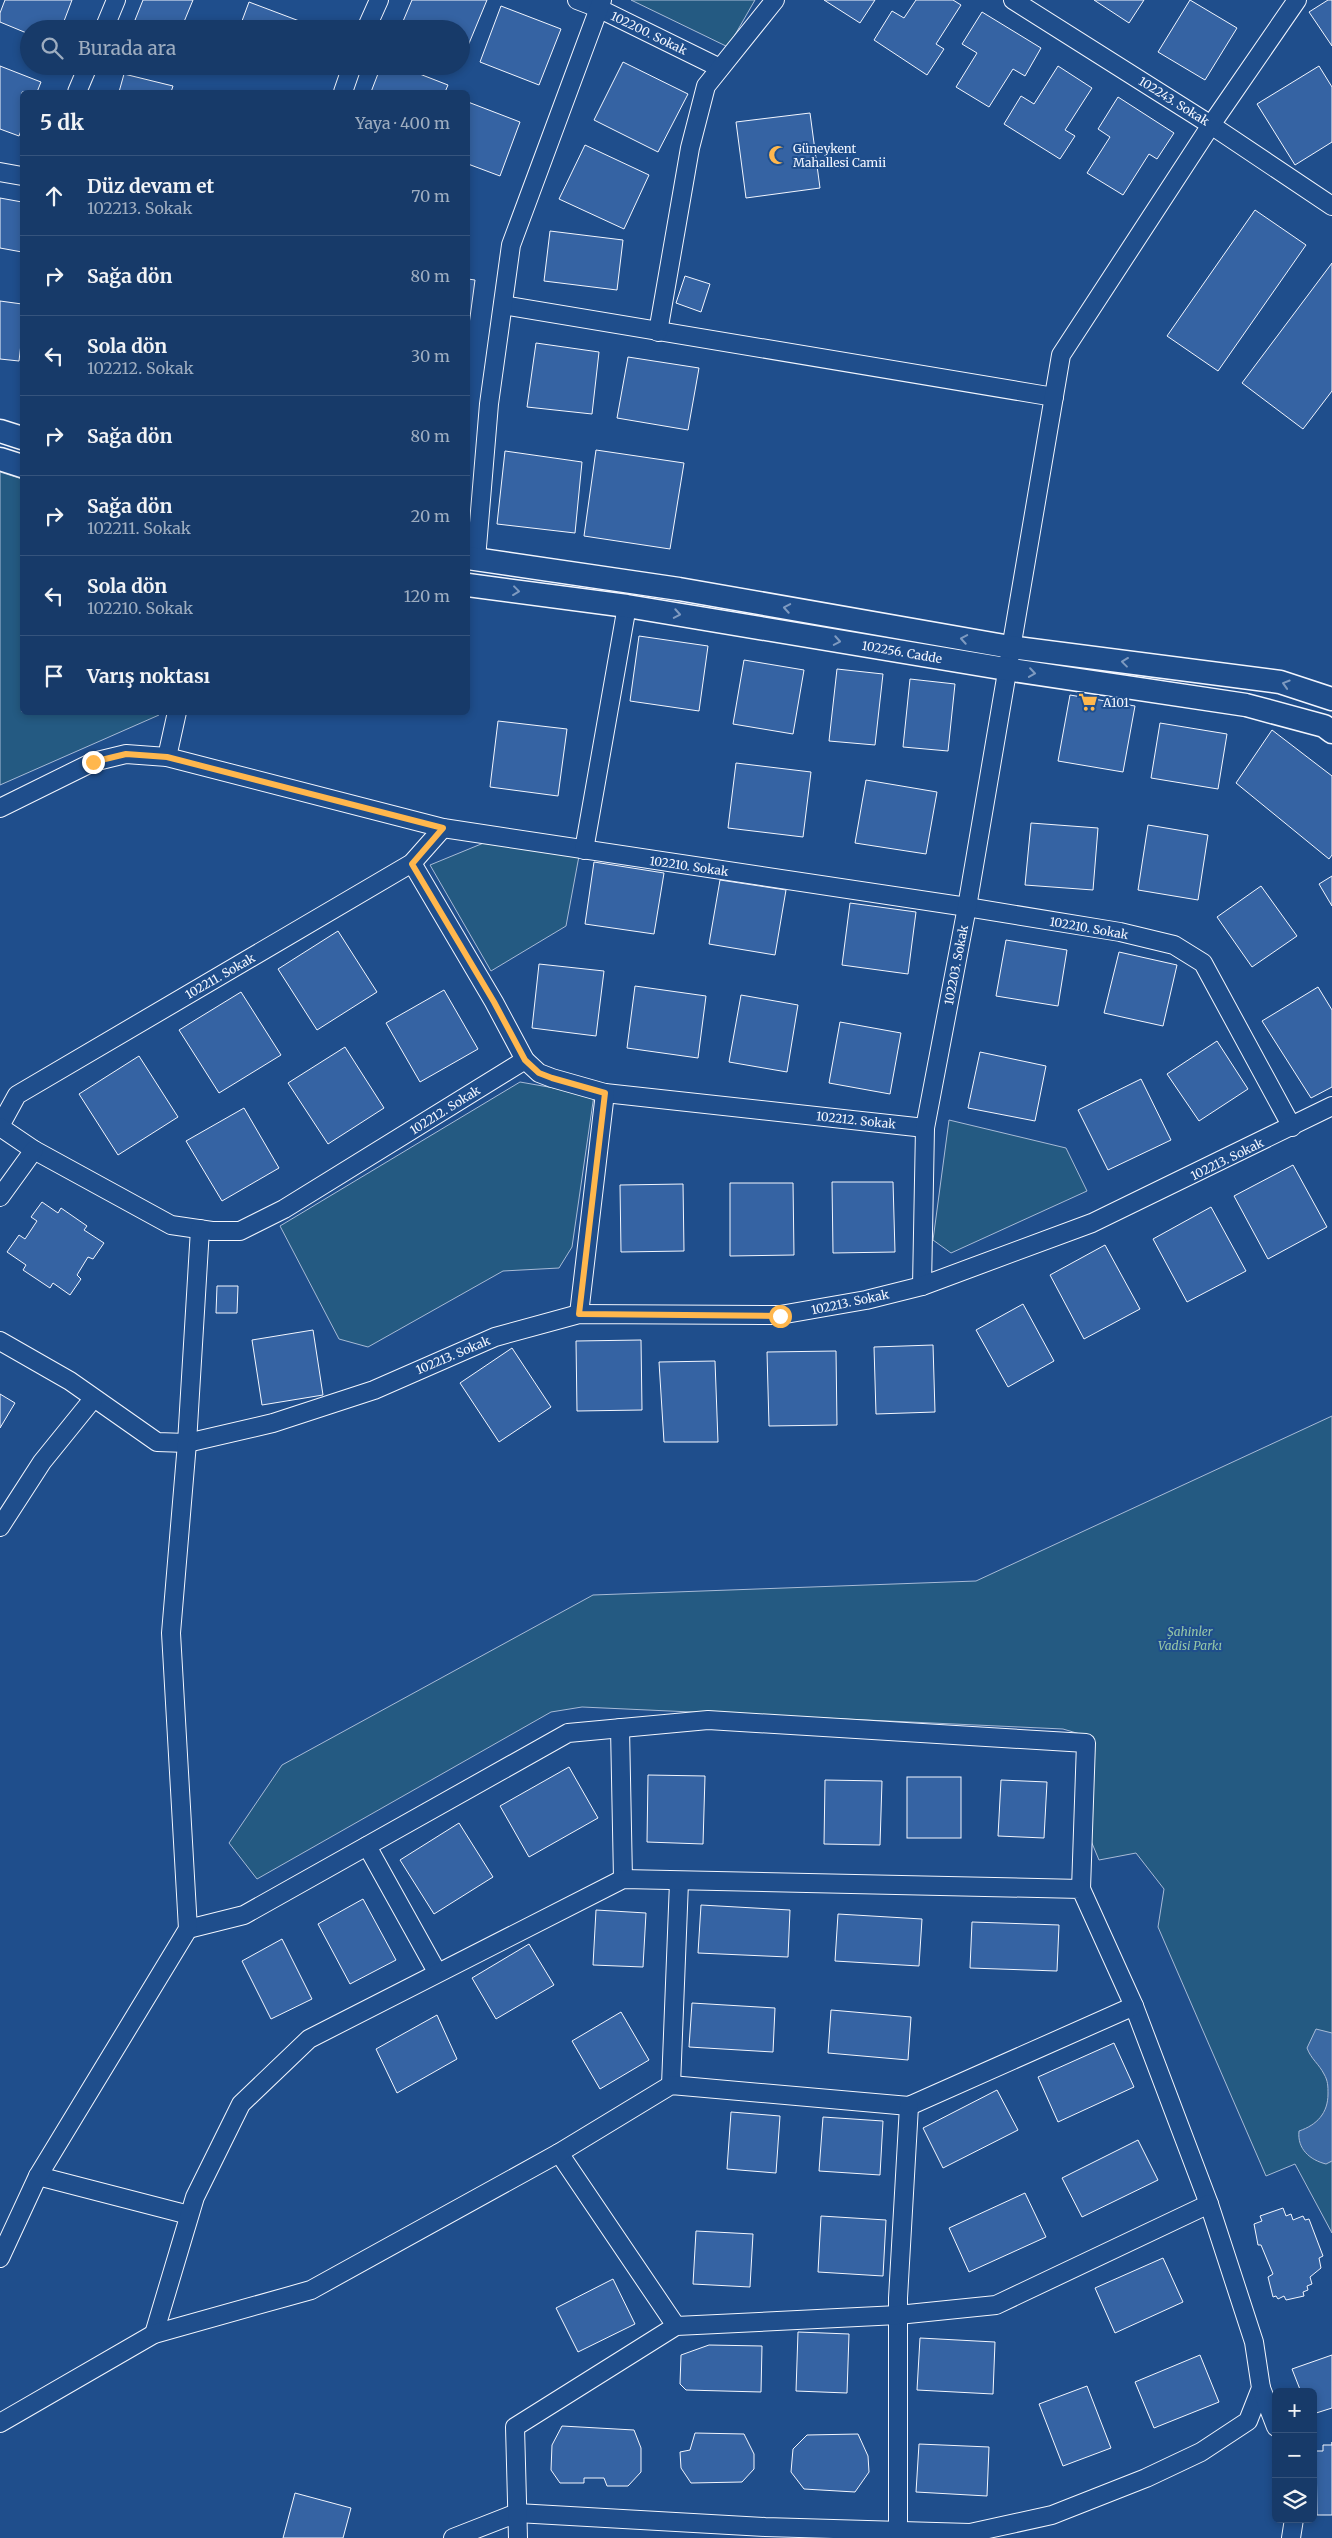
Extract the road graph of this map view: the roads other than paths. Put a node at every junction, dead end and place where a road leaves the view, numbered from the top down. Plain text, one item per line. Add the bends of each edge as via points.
1 (116, 0) edge
2 (379, 0) edge
3 (576, 0) edge
4 (775, 0) edge
5 (1013, 0) edge
6 (1297, 0) edge
7 (600, 4) edge
8 (108, 20) edge
9 (370, 20) edge
10 (720, 68) junction
11 (84, 75) edge
12 (349, 75) edge
13 (78, 90) edge
14 (344, 90) edge
15 (1211, 125) junction
16 (0, 172) edge
17 (20, 176) edge
18 (1332, 206) edge
19 (503, 305) junction
20 (658, 332) junction
21 (1054, 397) junction
22 (0, 431) edge
23 (20, 437) edge
24 (0, 459) edge
25 (20, 465) edge
26 (472, 559) edge
27 (470, 585) edge
28 (626, 606) junction
29 (1010, 647) junction
30 (1006, 669) junction
31 (1325, 694) edge
32 (176, 715) edge
33 (1332, 732) edge
34 (167, 757) junction
35 (0, 808) edge
36 (443, 828) junction
37 (584, 850) junction
38 (412, 864) junction
39 (967, 907) junction
40 (525, 1060) junction
41 (605, 1093) junction
42 (1332, 1106) edge
43 (0, 1127) edge
44 (1292, 1127) junction
45 (925, 1128) junction
46 (34, 1150) junction
47 (0, 1197) edge
48 (200, 1229) junction
49 (922, 1286) junction
50 (579, 1314) junction
51 (0, 1341) edge
52 (93, 1399) junction
53 (187, 1443) junction
54 (0, 1527) edge
55 (620, 1728) junction
56 (367, 1846) junction
57 (623, 1879) junction
58 (679, 1882) junction
59 (1081, 1889) junction
60 (188, 1929) junction
61 (438, 1972) junction
62 (1134, 2006) junction
63 (671, 2085) junction
64 (909, 2106) junction
65 (559, 2153) junction
66 (38, 2176) junction
67 (1209, 2204) junction
68 (189, 2215) junction
69 (0, 2258) edge
70 (898, 2315) junction
71 (676, 2326) junction
72 (154, 2334) junction
73 (1261, 2388) junction
74 (1272, 2417) edge
75 (0, 2423) edge
76 (517, 2513) junction
77 (1293, 2523) edge
78 (898, 2531) junction
79 (825, 2534) edge
80 (453, 2538) edge
81 (518, 2538) edge
82 (1291, 2538) edge

1 - 8 street
2 - 9 street
3 - 7 street, 102200. Sokak
4 - 10 street
5 - 15 street, 102243. Sokak
6 - 15 street, 102203. Sokak
7 - 10 street, 102200. Sokak
7 - 19 street via 511,245
10 - 20 street via 706,86 690,148
11 - 13 street
12 - 14 street
15 - 18 street, 102243. Sokak
15 - 21 street, 102203. Sokak via 1061,355
16 - 17 street
19 - 20 street
19 - 26 street
20 - 21 street
21 - 29 street, 102203. Sokak
22 - 23 street
24 - 25 street
29 -> 26 street, 102256. Cadde via 679,589
27 -> 28 street, 102256. Cadde
28 -> 30 street, 102256. Cadde
28 - 37 street
29 - 30 street, 102203. Sokak
31 -> 29 street, 102256. Cadde via 1280,682
30 -> 33 street, 102256. Cadde via 1246,705 1324,726
30 - 39 street, 102203. Sokak
32 - 34 street
34 - 35 street, 102210. Sokak via 126,754 93,762
34 - 36 street, 102210. Sokak
36 - 37 street, 102210. Sokak
36 - 38 street, 102211. Sokak
37 - 39 street, 102210. Sokak
38 - 40 street
38 - 43 street, 102211. Sokak via 17,1095
39 - 44 street, 102210. Sokak via 1120,932 1174,945 1203,963
39 - 45 street, 102203. Sokak
40 - 41 street, 102212. Sokak via 539,1073
40 - 48 street, 102212. Sokak via 284,1209 240,1231
41 - 45 street, 102212. Sokak
41 - 50 street
42 - 44 street, 102213. Sokak
43 - 46 street, 102212. Sokak
44 - 49 street, 102213. Sokak via 1092,1224
45 - 49 street, 102203. Sokak
46 - 47 street
46 - 48 street, 102212. Sokak via 171,1225
48 - 53 street
49 - 50 street, 102213. Sokak via 780,1316
50 - 53 street, 102213. Sokak via 495,1337 374,1390 273,1423
51 - 52 street, 102213. Sokak
52 - 53 street, 102213. Sokak via 158,1442
52 - 54 street via 42,1462
53 - 60 street via 171,1634
55 - 56 street via 568,1733
55 - 57 street
55 - 59 street via 708,1720 1086,1743
56 - 60 street via 244,1915
56 - 61 street
57 - 58 street
57 - 61 street
58 - 59 street
58 - 63 street
59 - 62 street
60 - 66 street
61 - 68 street via 309,2039 241,2104 194,2197
62 - 64 street
62 - 67 street
63 - 64 street
63 - 65 street
64 - 70 street
65 - 71 street
65 - 72 street via 311,2290
66 - 68 street
66 - 69 street
67 - 70 street via 996,2305
67 - 73 street via 1254,2342
68 - 72 street
70 - 71 street
70 - 78 street
71 - 76 street via 515,2427
72 - 75 street
73 - 74 street
73 - 78 street via 1248,2421 1201,2452 1146,2478 1052,2515 970,2533
76 - 79 street
76 - 80 street
76 - 81 street
77 - 82 street
78 - 79 street

